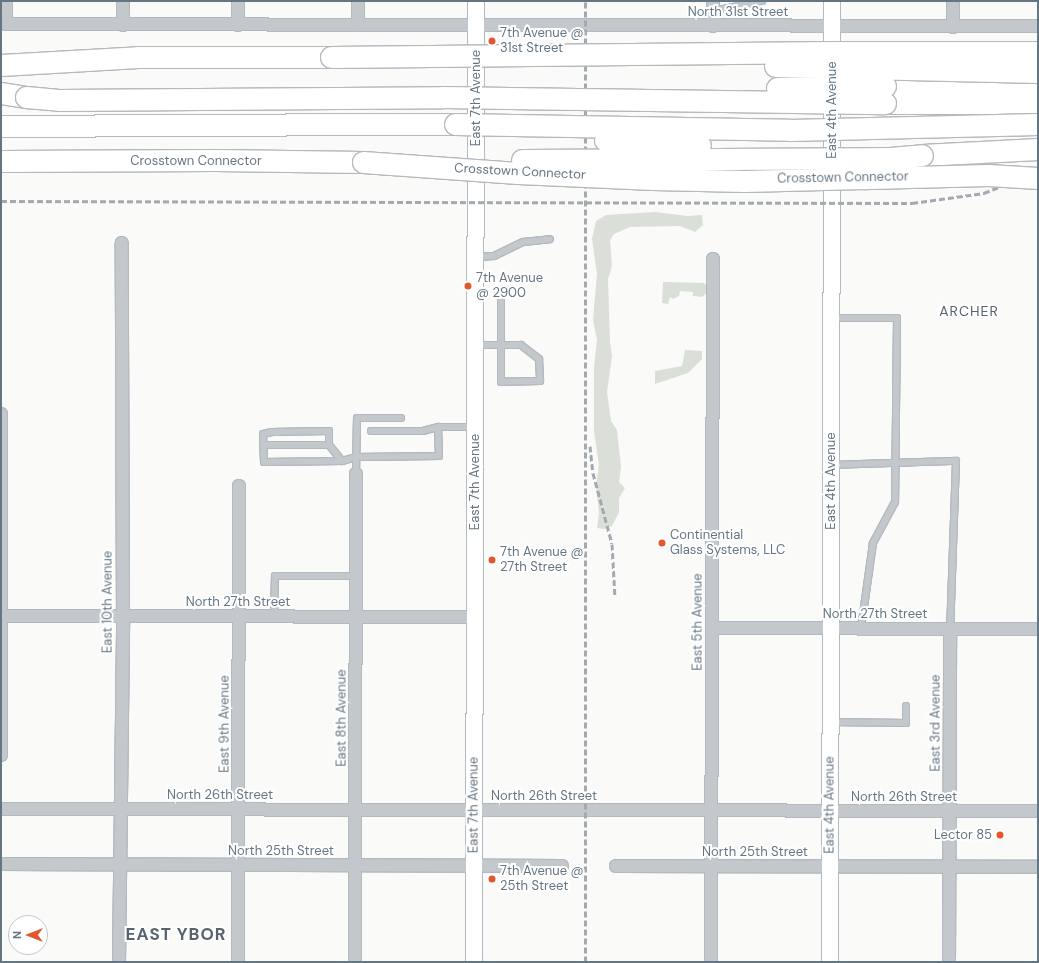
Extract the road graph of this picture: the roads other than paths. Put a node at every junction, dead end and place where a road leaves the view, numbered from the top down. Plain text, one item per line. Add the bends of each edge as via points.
1 (6, 1) edge
2 (123, 1) edge
3 (238, 1) edge
4 (358, 1) edge
5 (476, 1) edge
6 (762, 1) edge
7 (832, 1) edge
8 (954, 1) edge
9 (714, 6) edge
10 (123, 25) junction
11 (238, 25) junction
12 (358, 25) junction
13 (476, 25) junction
14 (714, 26) junction
15 (1038, 26) edge
16 (832, 27) junction
17 (953, 27) junction
18 (1038, 52) edge
19 (613, 55) junction
20 (1, 65) edge
21 (1038, 72) edge
22 (1038, 84) edge
23 (1, 93) edge
24 (491, 98) junction
25 (1038, 103) edge
26 (454, 124) junction
27 (1038, 124) edge
28 (1, 126) edge
29 (1038, 149) edge
30 (922, 155) junction
31 (1, 161) edge
32 (363, 162) junction
33 (1038, 169) edge
34 (988, 175) junction
35 (1038, 178) edge
36 (550, 239) dead end
37 (122, 243) dead end
38 (475, 257) junction
39 (714, 259) dead end
40 (501, 299) dead end
41 (831, 318) junction
42 (475, 345) junction
43 (501, 345) junction
44 (1, 414) edge
45 (401, 418) dead end
46 (438, 427) junction
47 (475, 428) junction
48 (371, 431) dead end
49 (264, 445) junction
50 (329, 445) junction
51 (356, 457) junction
52 (342, 461) junction
53 (896, 463) junction
54 (831, 465) junction
55 (356, 474) joint
56 (239, 486) dead end
57 (356, 576) junction
58 (1, 616) edge
59 (122, 616) junction
60 (239, 616) junction
61 (274, 616) junction
62 (356, 616) junction
63 (474, 617) junction
64 (712, 628) junction
65 (831, 628) junction
66 (861, 628) junction
67 (950, 628) junction
68 (1038, 629) edge
69 (906, 706) dead end
70 (831, 722) junction
71 (1, 755) edge
72 (1, 809) edge
73 (121, 809) junction
74 (238, 809) junction
75 (356, 809) junction
76 (474, 810) junction
77 (712, 810) junction
78 (830, 810) junction
79 (950, 811) junction
80 (1038, 811) edge
81 (1, 864) edge
82 (120, 865) junction
83 (238, 865) junction
84 (355, 865) junction
85 (474, 866) junction
86 (562, 866) dead end
87 (616, 866) dead end
88 (712, 866) junction
89 (830, 866) junction
90 (950, 866) junction
91 (1038, 867) edge
92 (119, 962) edge
93 (238, 962) edge
94 (355, 962) edge
95 (474, 962) edge
96 (712, 962) edge
97 (830, 962) edge
98 (950, 962) edge

1 - 10 street, North 31st Street via 6,24
2 - 10 street
3 - 11 street
4 - 12 street
5 - 13 street, East 7th Avenue
6 - 9 lane
7 - 16 street, East 4th Avenue
8 - 17 street
9 - 14 street
10 - 11 street, North 31st Street
11 - 12 street, North 31st Street
12 - 13 street, North 31st Street
13 - 14 street, North 31st Street
13 - 38 street, East 7th Avenue
14 - 16 street, North 31st Street
15 - 17 street, North 31st Street
16 - 17 street, North 31st Street
16 - 41 street, East 4th Avenue
18 - 19 highway, bridge
19 - 20 highway, bridge via 138,57
19 - 21 highway, bridge via 727,65
22 - 24 highway, bridge via 572,92
23 - 24 highway, bridge via 59,100
24 - 25 highway, bridge
26 - 27 highway, bridge via 789,130
26 - 28 highway
26 - 30 highway, bridge via 676,145 890,151
29 - 30 highway
30 - 32 highway, bridge via 890,158 601,158
31 - 32 highway, Crosstown Connector
32 - 34 highway, Crosstown Connector, bridge via 518,173 660,179 745,180
33 - 34 highway, Crosstown Connector, bridge
34 - 35 highway, bridge
36 - 38 lane via 523,242 494,256
37 - 59 street, East 10th Avenue
38 - 42 street, East 7th Avenue
39 - 64 street, East 5th Avenue
40 - 43 lane
41 - 53 lane via 897,318
41 - 54 street, East 4th Avenue
42 - 43 lane
42 - 47 street, East 7th Avenue
43 - 43 lane via 521,346 539,359 540,381 501,382
44 - 58 street
45 - 51 lane via 357,418
46 - 47 lane
46 - 48 lane via 423,431
46 - 51 lane via 439,456
47 - 63 street, East 7th Avenue
49 - 50 lane
49 - 50 lane via 264,434 272,432 329,431
49 - 52 lane via 264,462
50 - 52 lane
51 - 52 lane
51 - 55 lane
53 - 54 lane
53 - 66 lane via 895,502 873,543
53 - 67 lane via 956,461
54 - 65 street, East 4th Avenue
55 - 57 street, East 8th Avenue
56 - 60 street, East 9th Avenue
57 - 61 lane via 275,576
57 - 62 street, East 8th Avenue
58 - 59 street, North 27th Street
58 - 71 street
59 - 60 street, North 27th Street
59 - 73 street, East 10th Avenue
60 - 61 street, North 27th Street
60 - 74 street, East 9th Avenue
61 - 62 street, North 27th Street
62 - 63 street, North 27th Street
62 - 75 street, East 8th Avenue
63 - 76 street, East 7th Avenue
64 - 65 street, North 27th Street
64 - 77 street, East 5th Avenue
65 - 66 street, North 27th Street
65 - 70 street, East 4th Avenue
66 - 67 street, North 27th Street
67 - 68 street, North 27th Street
67 - 79 street, East 3rd Avenue
69 - 70 lane via 906,723
70 - 78 street, East 4th Avenue
72 - 73 street, North 26th Street
73 - 74 street, North 26th Street
73 - 82 street, East 10th Avenue
74 - 75 street, North 26th Street
74 - 83 street, East 9th Avenue
75 - 76 street, North 26th Street
75 - 84 street, East 8th Avenue
76 - 77 street, North 26th Street
76 - 85 street, East 7th Avenue
77 - 78 street, North 26th Street
77 - 88 street, East 5th Avenue
78 - 79 street, North 26th Street
78 - 89 street, East 4th Avenue
79 - 80 street, North 26th Street
79 - 90 street, East 3rd Avenue
81 - 82 street, North 25th Street
82 - 83 street, North 25th Street
82 - 92 street, East 10th Avenue
83 - 84 street, North 25th Street
83 - 93 street, East 9th Avenue
84 - 85 street, North 25th Street
84 - 94 street, East 8th Avenue
85 - 86 street, North 25th Street
85 - 95 street, East 7th Avenue
87 - 88 street, North 25th Street
88 - 89 street, North 25th Street
88 - 96 street, East 5th Avenue
89 - 90 street, North 25th Street
89 - 97 street, East 4th Avenue
90 - 91 street, North 25th Street
90 - 98 street, East 3rd Avenue

